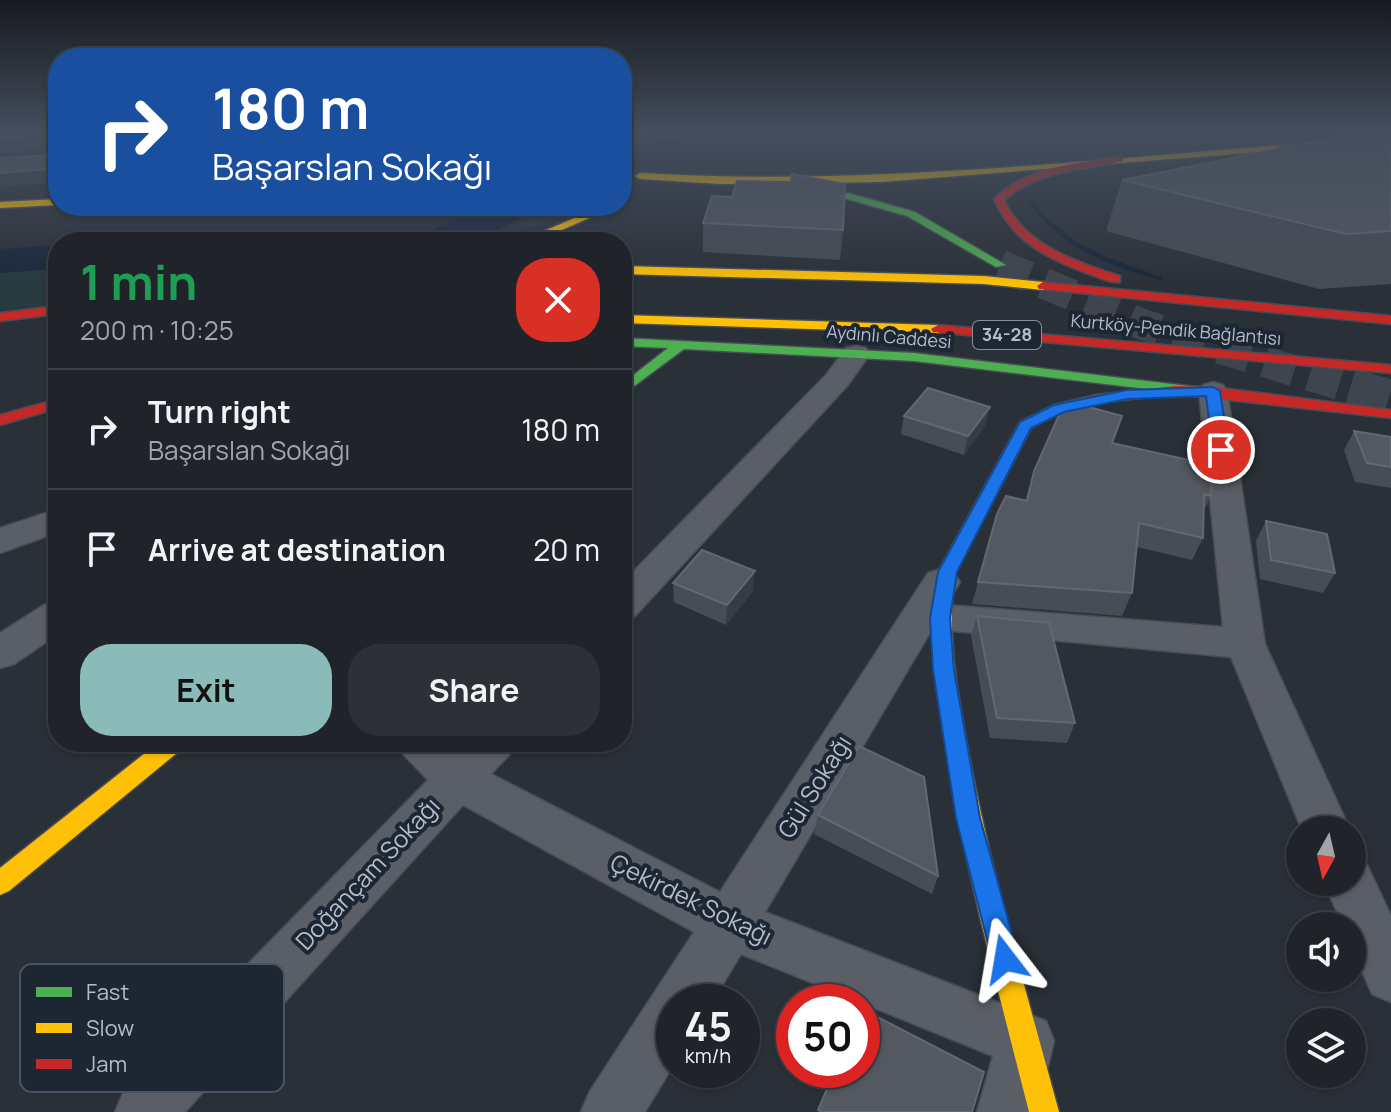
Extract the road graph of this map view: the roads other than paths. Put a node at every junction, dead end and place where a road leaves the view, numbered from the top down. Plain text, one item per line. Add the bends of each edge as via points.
1 (849, 183) edge
2 (991, 183) edge
3 (1024, 183) edge
4 (632, 184) edge
5 (632, 184) edge
6 (973, 190) dead end
7 (48, 203) edge
8 (0, 205) edge
9 (588, 216) edge
10 (972, 227) dead end
11 (548, 232) edge
12 (1023, 261) tunnel mouth
13 (1000, 265) tunnel mouth
14 (632, 270) edge
15 (48, 311) edge
16 (0, 317) edge
17 (632, 319) edge
18 (1391, 319) edge
19 (48, 321) edge
20 (0, 326) edge
21 (908, 326) junction
22 (632, 342) edge
23 (684, 343) junction
24 (856, 354) junction
25 (992, 367) junction
26 (1391, 369) edge
27 (632, 383) edge
28 (1328, 383) tunnel mouth
29 (1213, 391) junction
30 (48, 406) edge
31 (1391, 414) edge
32 (0, 420) edge
33 (1025, 425) junction
34 (48, 526) edge
35 (0, 541) edge
36 (947, 572) junction
37 (632, 595) edge
38 (940, 618) junction
39 (48, 622) edge
40 (1245, 644) junction
41 (0, 653) edge
42 (163, 752) edge
43 (430, 752) edge
44 (483, 752) edge
45 (457, 779) junction
46 (1320, 816) edge
47 (0, 883) edge
48 (1355, 896) edge
49 (730, 924) junction
50 (284, 964) edge
51 (1391, 975) edge
52 (692, 984) edge
53 (656, 1041) edge
54 (1026, 1041) junction
55 (164, 1092) edge
56 (145, 1112) edge
57 (611, 1112) edge
58 (1007, 1112) edge
59 (1044, 1112) edge

1 - 4 main road
2 - 6 main road
3 - 18 main road via 1003,192 1000,208 1030,241 1103,275 1146,288
5 - 13 main road via 832,194 884,202 939,225
7 - 8 main road
9 - 11 main road
10 - 12 main road
14 - 18 main road via 984,280
15 - 16 main road
17 - 21 main road, Kurtköy-Pendik Bağlantısı / 34-28
19 - 20 main road
21 - 26 main road, Kurtköy-Pendik Bağlantısı / 34-28
21 - 28 main road
22 - 23 main road, Aydınlı Caddesi
23 - 24 main road, Aydınlı Caddesi
23 - 27 main road
24 - 25 main road, Aydınlı Caddesi
24 - 37 street
25 - 29 main road, Aydınlı Caddesi
25 - 33 main road via 1024,393
29 - 31 main road, Aydınlı Caddesi
29 - 33 main road via 1096,399 1059,408
29 - 40 street
30 - 32 main road
33 - 36 main road
34 - 35 street
36 - 38 main road
36 - 49 street, Gül Sokağı
38 - 40 street
38 - 54 main road via 968,818
39 - 41 street
40 - 46 street
42 - 47 main road
43 - 45 street, Çekirdek Sokağı
44 - 45 street, Doğançam Sokağı
45 - 49 street, Çekirdek Sokağı
45 - 50 street, Doğançam Sokağı
48 - 51 street
49 - 52 street, Gül Sokağı
49 - 54 street, Çekirdek Sokağı
53 - 57 street
54 - 58 street
54 - 59 main road
55 - 56 street, Doğançam Sokağı

